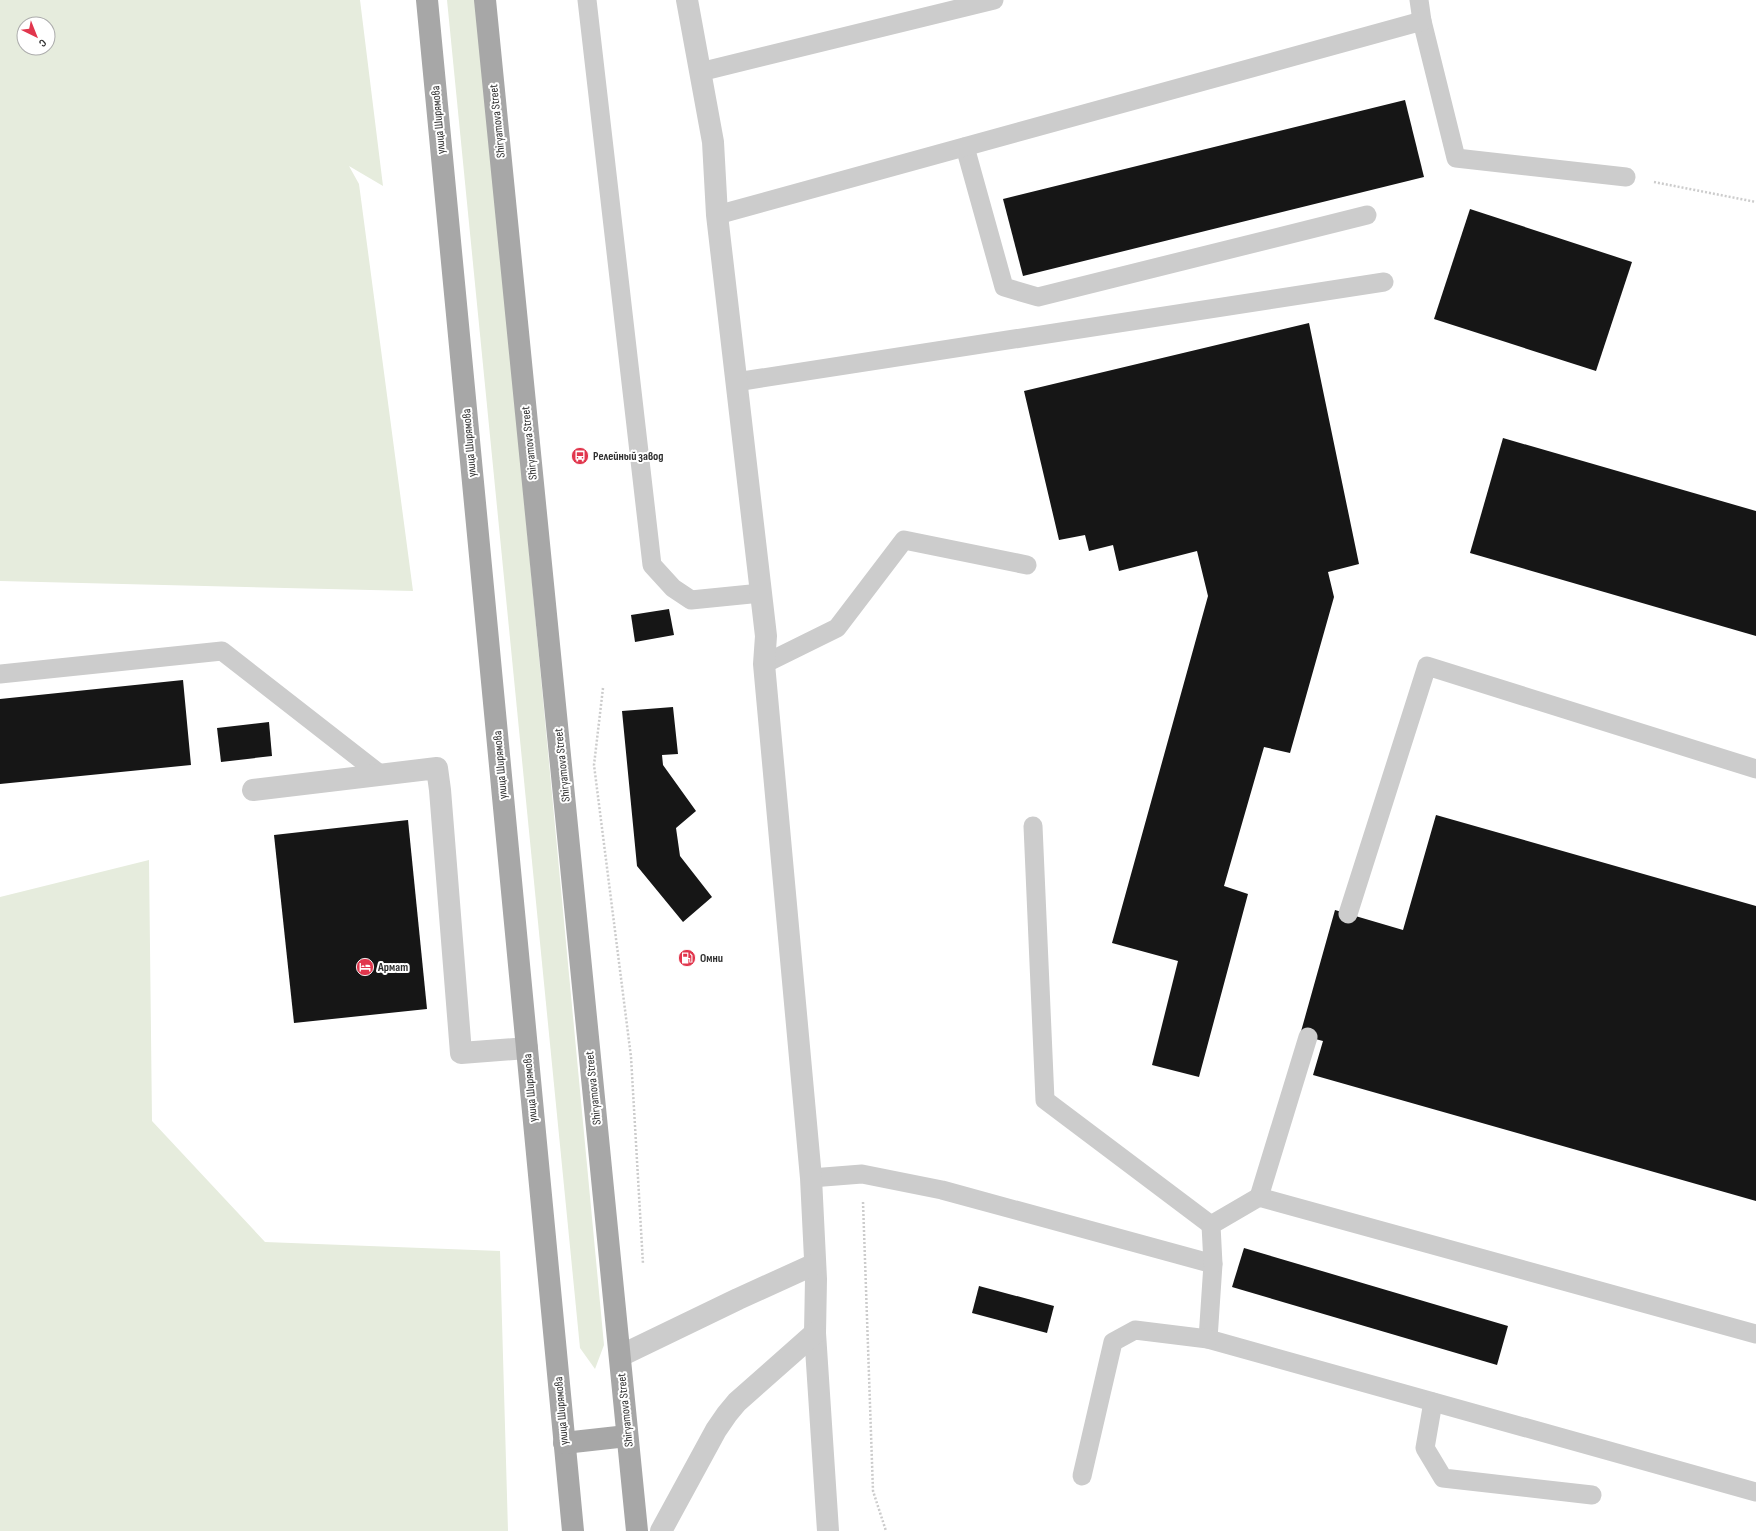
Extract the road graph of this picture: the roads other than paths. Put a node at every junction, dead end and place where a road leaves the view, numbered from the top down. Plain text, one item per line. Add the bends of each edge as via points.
1 (427, 0) edge
2 (485, 0) edge
3 (587, 0) edge
4 (687, 0) edge
5 (994, 0) edge
6 (1419, 0) edge
7 (1422, 20) junction
8 (700, 72) junction
9 (965, 147) junction
10 (1626, 177) road end
11 (1367, 215) dead end
12 (717, 216) junction
13 (1384, 282) dead end
14 (736, 382) junction
15 (1027, 565) dead end
16 (761, 593) junction
17 (764, 664) junction
18 (0, 674) edge
19 (1756, 769) edge
20 (381, 775) junction
21 (253, 790) dead end
22 (1033, 826) dead end
23 (1348, 914) dead end
24 (1308, 1037) dead end
25 (526, 1048) junction
26 (811, 1178) junction
27 (1259, 1197) junction
28 (1211, 1225) junction
29 (815, 1264) junction
30 (1212, 1264) junction
31 (815, 1333) junction
32 (1756, 1334) edge
33 (1208, 1339) junction
34 (620, 1356) junction
35 (1433, 1402) junction
36 (628, 1436) junction
37 (564, 1443) junction
38 (1082, 1476) dead end
39 (1756, 1492) edge
40 (1592, 1495) dead end
41 (573, 1531) edge
42 (637, 1531) edge
43 (661, 1531) edge
44 (828, 1531) edge

1 - 25 main road, улица Ширямова
2 - 34 main road, Shiryamova Street
3 - 16 lane via 652,565 673,588 691,600
4 - 8 street
5 - 8 lane
6 - 7 lane
7 - 9 lane
7 - 10 lane via 1456,158
8 - 12 street via 713,142
9 - 11 lane via 1004,287 1038,297
9 - 12 lane
12 - 14 street
13 - 14 lane
14 - 16 street
15 - 17 lane via 904,540 838,628
16 - 17 street via 766,636
17 - 26 street
18 - 20 lane via 222,651
19 - 23 lane via 1427,666
20 - 21 street
20 - 25 street via 437,768 461,1053
22 - 28 lane via 1045,1100
24 - 27 lane
25 - 37 main road, улица Ширямова
26 - 29 street
26 - 30 lane via 862,1174 942,1190
27 - 28 lane
27 - 32 lane
28 - 30 lane
29 - 31 street
29 - 34 street via 738,1298
30 - 33 lane
31 - 43 street via 737,1402 727,1414
31 - 44 street
33 - 35 lane
33 - 38 lane via 1135,1330 1113,1342
34 - 36 main road, Shiryamova Street
35 - 39 lane
35 - 40 lane via 1425,1448 1443,1478
36 - 37 main road
36 - 42 main road, Shiryamova Street
37 - 41 main road, улица Ширямова

